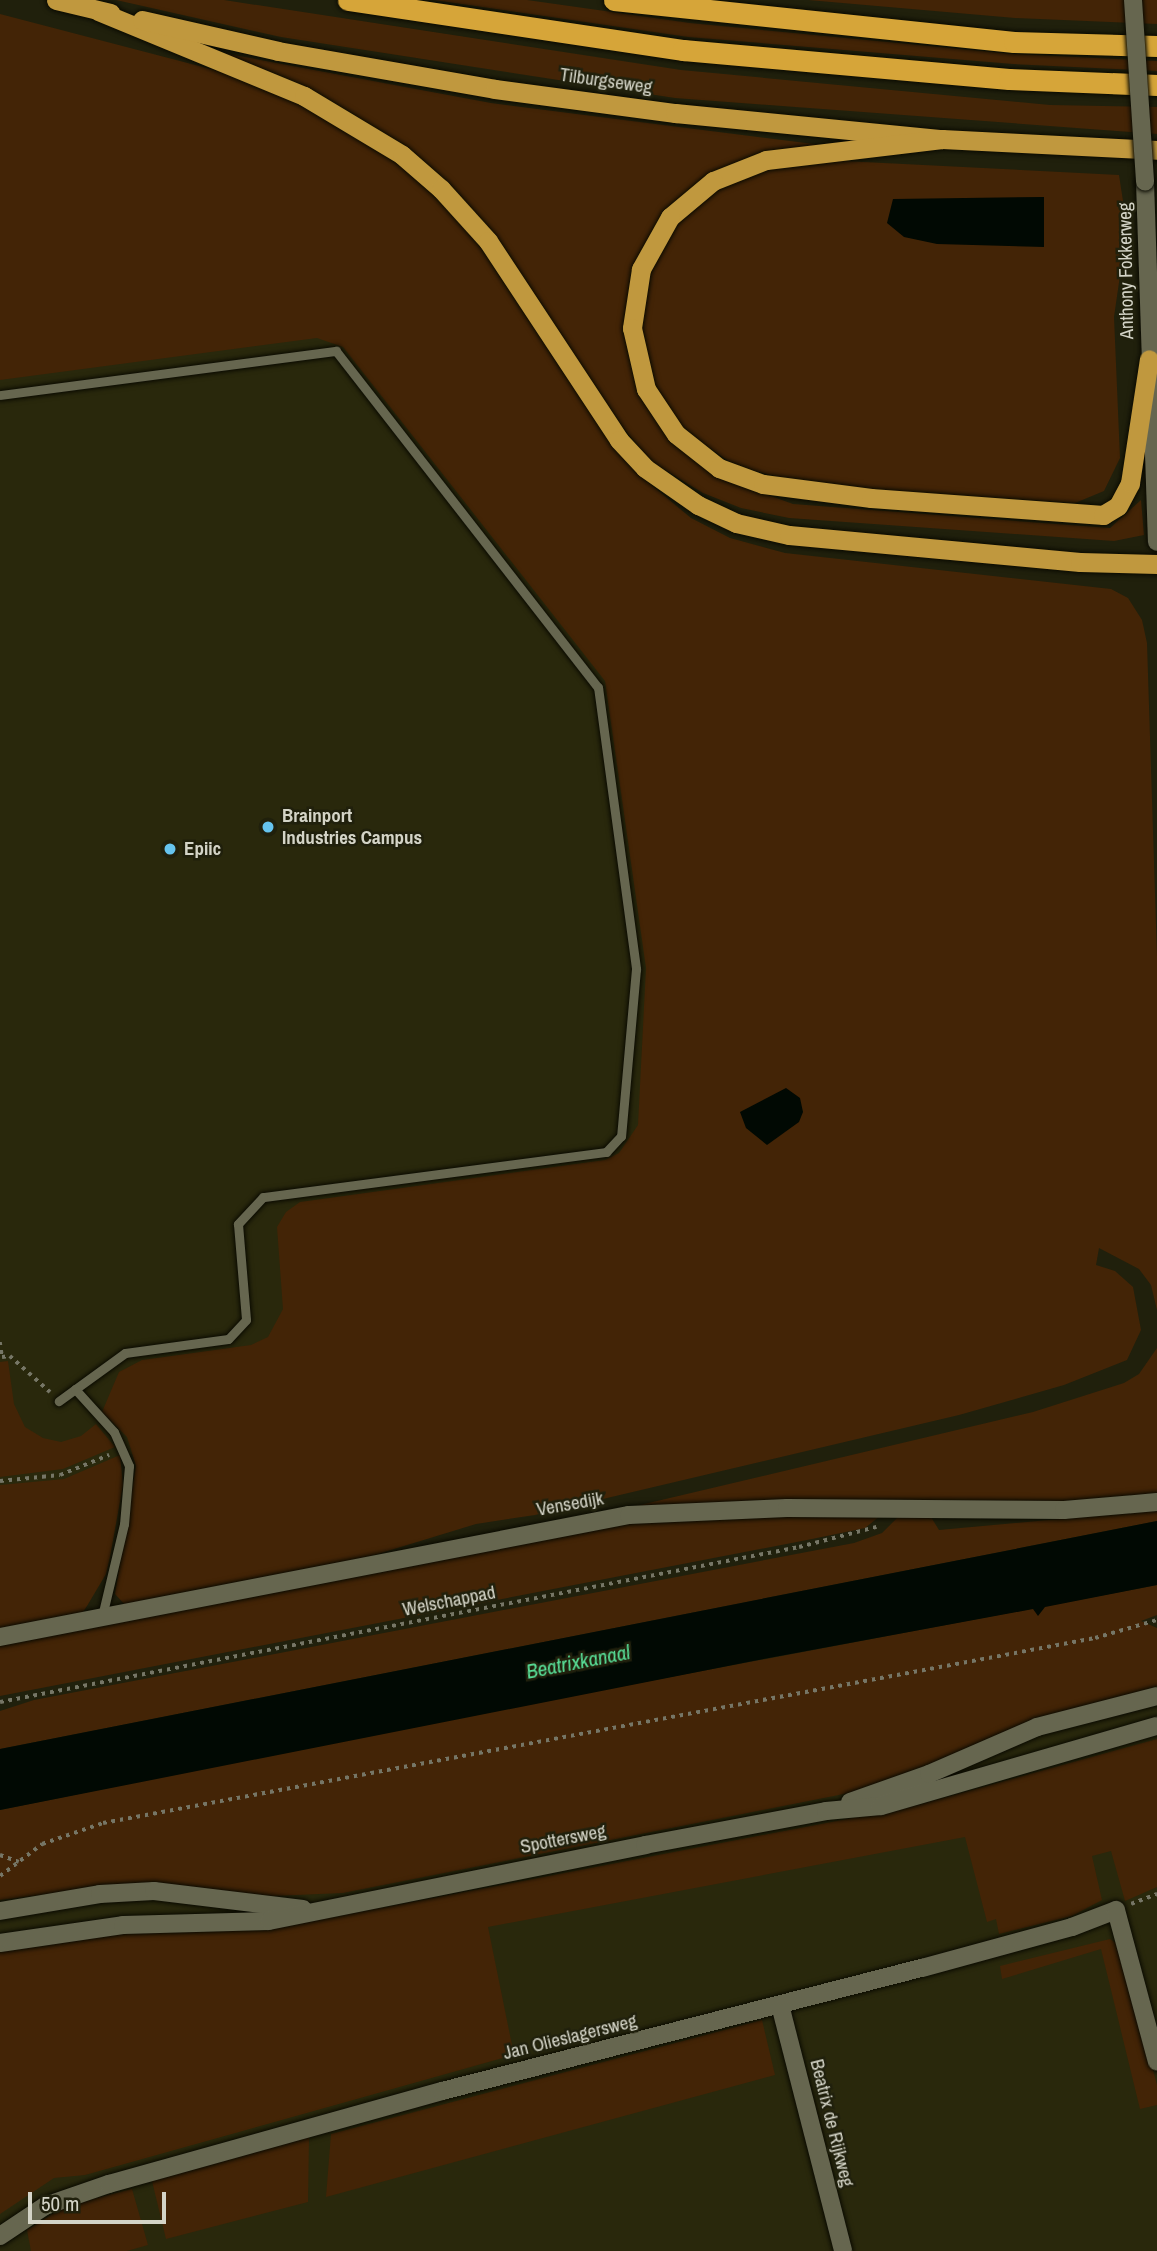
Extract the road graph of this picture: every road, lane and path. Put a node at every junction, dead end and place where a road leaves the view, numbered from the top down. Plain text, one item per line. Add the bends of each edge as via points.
1 (56, 0) edge
2 (348, 0) edge
3 (614, 0) edge
4 (1133, 0) edge
5 (98, 10) junction
6 (1157, 46) edge
7 (1157, 85) edge
8 (942, 139) junction
9 (1157, 150) edge
10 (1149, 359) junction
11 (0, 395) edge
12 (1157, 542) edge
13 (1157, 564) edge
14 (0, 1342) edge
15 (75, 1389) junction
16 (59, 1401) joint
17 (123, 1448) junction
18 (0, 1481) edge
19 (1157, 1502) edge
20 (896, 1509) junction
21 (102, 1616) junction
22 (1157, 1620) edge
23 (0, 1637) edge
24 (1157, 1696) edge
25 (0, 1702) edge
26 (1157, 1726) edge
27 (826, 1811) junction
28 (0, 1855) edge
29 (19, 1862) junction
30 (0, 1876) edge
31 (1157, 1894) edge
32 (310, 1910) junction
33 (1116, 1910) junction
34 (0, 1911) edge
35 (0, 1942) edge
36 (780, 2005) junction
37 (1157, 2062) edge
38 (0, 2236) edge
39 (843, 2251) edge

1 - 5 highway, Tilburgseweg
2 - 7 highway via 683,50 1009,79
3 - 6 highway via 1014,41
4 - 10 street, Anthony Fokkerweg, bridge via 1145,182
5 - 8 highway, Tilburgseweg via 278,51 495,89 675,113
5 - 13 highway via 304,96 364,129 409,161 488,241 619,440 645,468 698,505 736,523 789,535 1080,562
8 - 9 highway, Tilburgseweg
8 - 10 highway via 766,160 713,181 670,217 641,269 632,328 646,389 676,434 719,468 763,484 871,498 1103,515 1118,506 1130,483
10 - 12 street, Anthony Fokkerweg
11 - 15 lane via 336,351 598,687 636,969 621,1136 606,1152 263,1198 238,1224 246,1320 228,1339 125,1353
14 - 16 path via 2,1357 10,1356
15 - 16 lane
15 - 17 lane
17 - 18 path via 60,1475
17 - 21 lane via 129,1466 128,1497
19 - 20 street, Vensedijk via 1064,1510
20 - 21 street, Vensedijk via 710,1509 629,1515
20 - 25 path, Welschappad via 867,1532 799,1547
21 - 23 street, Vensedijk
22 - 29 path via 1095,1638 103,1823 42,1844
24 - 27 street, Spottersweg via 1037,1727 929,1774
26 - 27 street, Spottersweg via 900,1801
27 - 32 street, Spottersweg
28 - 29 path
29 - 30 path
31 - 33 path
32 - 34 street, Spottersweg via 154,1891 100,1894
32 - 35 street, Spottersweg via 254,1923 123,1925
33 - 36 street, Jan Olieslagersweg via 1072,1927
33 - 37 street
36 - 38 street, Jan Olieslagersweg via 442,2091 109,2184 46,2206
36 - 39 street, Beatrix de Rijkweg

